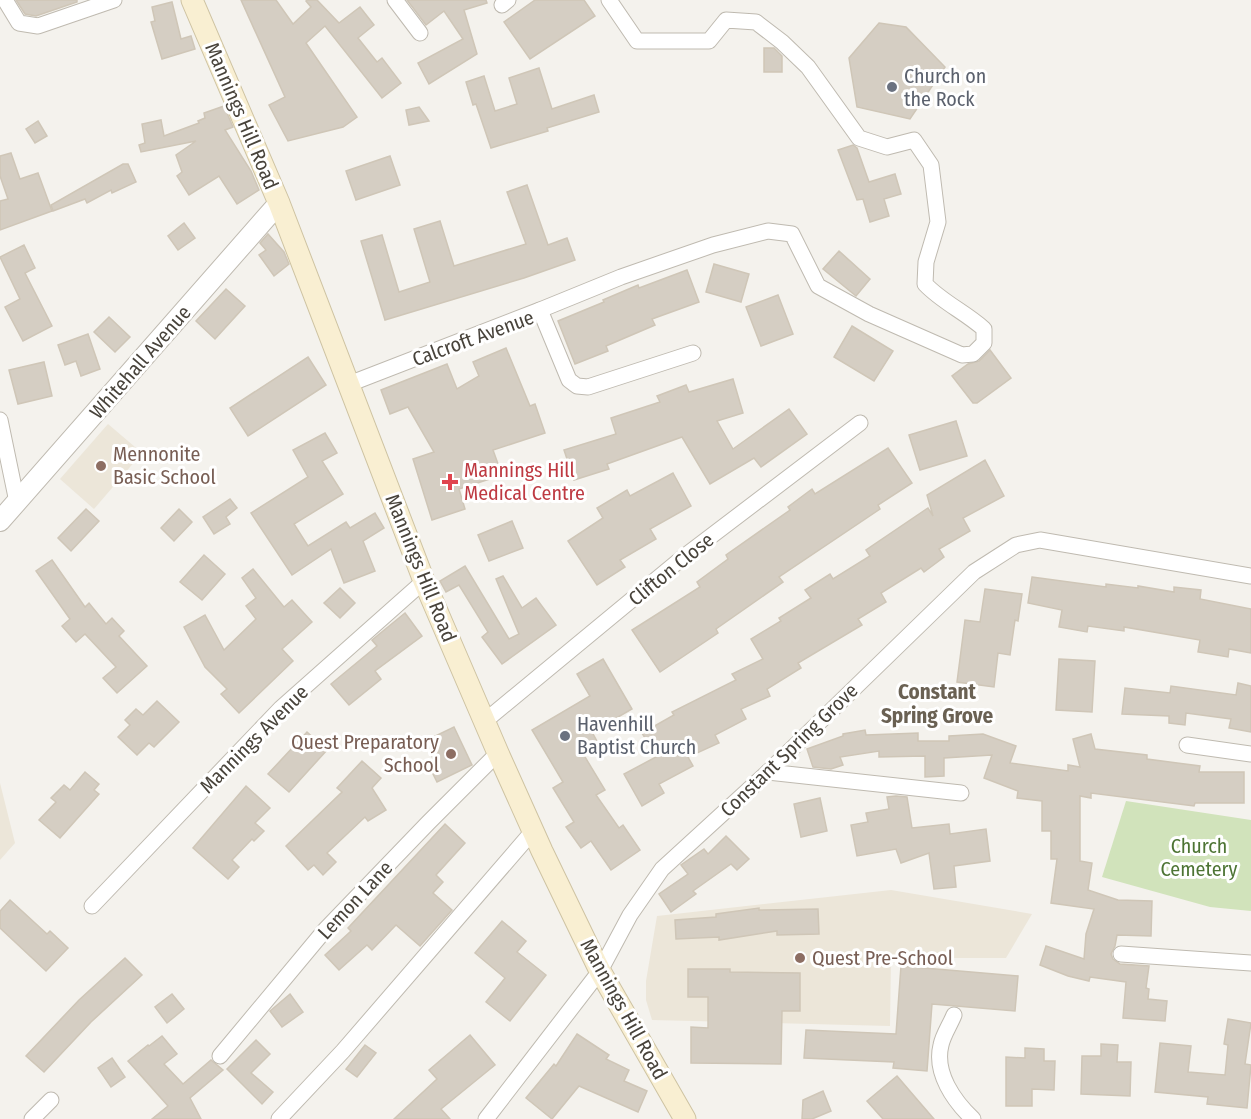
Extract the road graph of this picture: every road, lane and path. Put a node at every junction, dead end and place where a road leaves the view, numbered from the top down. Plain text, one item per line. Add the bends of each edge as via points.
1 (5, 0) edge
2 (114, 0) edge
3 (192, 0) edge
4 (395, 0) edge
5 (609, 0) edge
6 (420, 33) dead end
7 (279, 203) junction
8 (540, 310) junction
9 (693, 353) dead end
10 (349, 384) junction
11 (0, 420) edge
12 (860, 423) dead end
13 (17, 502) junction
14 (0, 521) edge
15 (1251, 576) edge
16 (424, 581) junction
17 (485, 721) junction
18 (1187, 745) dead end
19 (498, 753) junction
20 (1251, 754) edge
21 (768, 772) junction
22 (961, 793) dead end
23 (533, 831) junction
24 (92, 906) dead end
25 (1121, 954) dead end
26 (1251, 963) edge
27 (600, 971) junction
28 (954, 1015) dead end
29 (220, 1056) dead end
30 (51, 1100) dead end
31 (32, 1119) edge
32 (279, 1119) edge
33 (486, 1119) edge
34 (685, 1119) edge
35 (973, 1119) edge

1 - 2 street via 19,23 38,26
3 - 7 main road, Mannings Hill Road
4 - 6 street
5 - 8 street via 637,41 709,41 726,20 756,22 808,67 859,138 887,147 914,140 931,165 938,222 926,262 925,284 984,329 984,343 973,354 962,355 843,301 818,286 792,234 768,231 693,252
7 - 10 main road, Mannings Hill Road
7 - 13 street, Whitehall Avenue
8 - 9 street, Calcroft Avenue via 569,380 577,386 588,387
8 - 10 street, Calcroft Avenue
10 - 16 main road, Mannings Hill Road
11 - 13 street
12 - 17 street, Clifton Close via 681,560
13 - 14 street, Whitehall Avenue
15 - 21 street, Constant Spring Grove via 1040,540 1016,545 974,572
16 - 17 main road, Mannings Hill Road
16 - 24 street, Mannings Avenue via 281,708
17 - 19 main road, Mannings Hill Road
18 - 20 street
19 - 23 main road, Mannings Hill Road
19 - 29 street, Lemon Lane via 326,930
21 - 22 street
21 - 27 street, Constant Spring Grove via 662,868 630,915
23 - 27 main road, Mannings Hill Road
23 - 32 street via 343,1051
25 - 26 street
27 - 33 street, Constant Spring Grove
27 - 34 main road, Mannings Hill Road
28 - 35 street via 941,1045 940,1072
30 - 31 street

